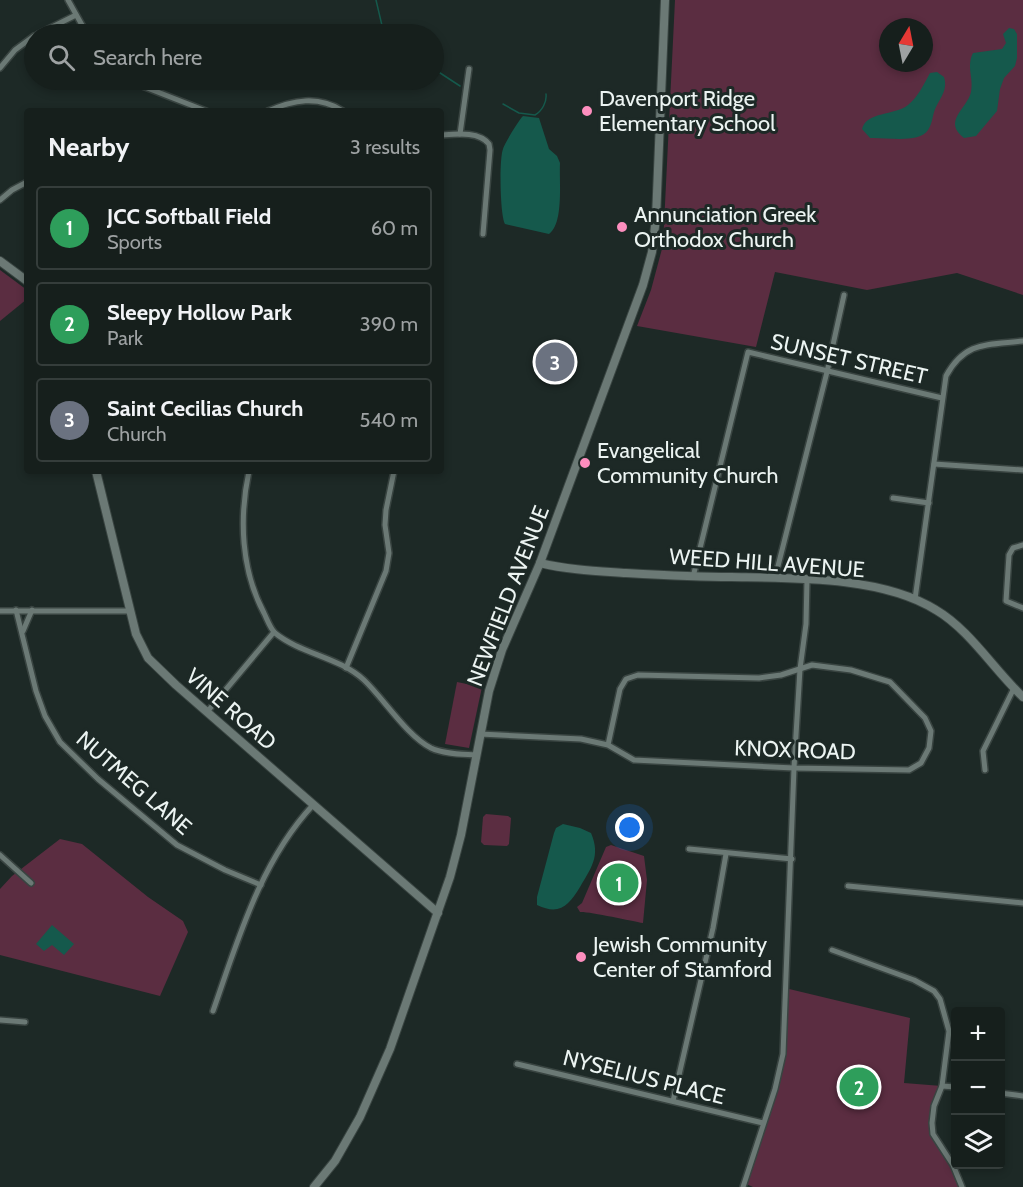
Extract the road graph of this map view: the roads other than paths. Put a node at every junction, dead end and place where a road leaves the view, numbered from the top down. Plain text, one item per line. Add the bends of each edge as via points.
1 (68, 0) edge
2 (664, 0) edge
3 (76, 15) junction
4 (58, 24) edge
5 (81, 24) edge
6 (24, 44) edge
7 (0, 68) edge
8 (469, 69) dead end
9 (152, 90) edge
10 (198, 108) edge
11 (275, 108) edge
12 (335, 108) edge
13 (460, 134) junction
14 (444, 135) edge
15 (24, 184) edge
16 (0, 200) edge
17 (483, 234) dead end
18 (0, 261) edge
19 (24, 279) edge
20 (844, 295) dead end
21 (1023, 341) edge
22 (827, 372) junction
23 (942, 398) junction
24 (934, 464) junction
25 (1023, 470) edge
26 (97, 474) edge
27 (248, 474) edge
28 (393, 474) edge
29 (893, 498) dead end
30 (929, 503) junction
31 (1023, 545) edge
32 (540, 563) junction
33 (693, 577) junction
34 (775, 578) junction
35 (807, 579) junction
36 (915, 599) junction
37 (1023, 608) edge
38 (16, 610) junction
39 (32, 610) junction
40 (0, 611) edge
41 (129, 611) junction
42 (23, 632) junction
43 (274, 632) junction
44 (346, 668) junction
45 (800, 669) junction
46 (1014, 688) junction
47 (1023, 697) edge
48 (207, 711) junction
49 (480, 734) junction
50 (608, 745) junction
51 (475, 755) junction
52 (794, 768) junction
53 (985, 770) dead end
54 (313, 805) junction
55 (689, 849) dead end
56 (726, 854) junction
57 (0, 855) edge
58 (792, 859) junction
59 (31, 883) dead end
60 (261, 885) junction
61 (848, 886) dead end
62 (1023, 903) edge
63 (438, 913) junction
64 (832, 950) dead end
65 (213, 1011) dead end
66 (0, 1020) edge
67 (25, 1022) dead end
68 (517, 1064) dead end
69 (942, 1086) junction
70 (951, 1087) edge
71 (1005, 1094) edge
72 (1023, 1096) edge
73 (673, 1101) junction
74 (763, 1123) junction
75 (314, 1187) edge
76 (742, 1187) edge
77 (962, 1187) edge

1 - 3 street
2 - 32 main road, NEWFIELD AVENUE via 652,252 625,336
3 - 4 street
3 - 5 street
6 - 7 street
8 - 13 street
9 - 10 street
11 - 12 street via 304,100
13 - 14 street
13 - 17 street via 479,136 489,144
15 - 16 street
18 - 19 main road
20 - 22 street
21 - 23 street via 966,351 946,376
22 - 23 street, SUNSET STREET
22 - 33 street, SUNSET STREET via 748,352
22 - 34 street
23 - 24 street
24 - 25 street
24 - 30 street
26 - 41 main road, VINE ROAD
27 - 43 street via 244,496 246,564 256,599
28 - 44 street via 386,510 386,570
29 - 30 street
30 - 36 street
31 - 37 street via 1013,548 1010,555 1006,601
32 - 33 main road, WEED HILL AVENUE via 564,569
32 - 49 main road, NEWFIELD AVENUE via 502,650
33 - 34 main road, WEED HILL AVENUE
34 - 35 main road, WEED HILL AVENUE
35 - 36 main road, WEED HILL AVENUE via 849,583
35 - 45 street
36 - 46 main road, WEED HILL AVENUE via 955,624
38 - 39 street
38 - 40 street
38 - 42 street, NUTMEG LANE
39 - 41 street
39 - 42 street
41 - 48 main road, VINE ROAD via 148,658
42 - 60 street, NUTMEG LANE via 36,691 60,741 98,779 177,845
43 - 44 street
43 - 48 street
44 - 51 street via 362,678 416,738 431,748
45 - 50 street via 759,678 638,675 626,679 620,689
45 - 52 street
45 - 52 street, KNOX ROAD via 812,665 851,670 890,682 925,718 931,731 929,748 921,763 909,770
46 - 47 main road, WEED HILL AVENUE
46 - 53 street via 983,751
48 - 54 main road, VINE ROAD
49 - 50 street, KNOX ROAD via 581,739
49 - 51 main road, NEWFIELD AVENUE
50 - 52 street, KNOX ROAD via 634,760
51 - 63 main road, NEWFIELD AVENUE via 461,835
52 - 58 street
54 - 60 street via 289,832
54 - 63 main road, VINE ROAD
55 - 56 street
56 - 58 street
56 - 73 street
57 - 59 street
58 - 74 street via 783,1054 776,1089
60 - 65 street
61 - 62 street
63 - 75 main road, NEWFIELD AVENUE via 382,1070 335,1161
64 - 69 street via 934,991 949,1031
66 - 67 street
68 - 73 street, NYSELIUS PLACE
69 - 70 street
69 - 77 street via 934,1106 933,1134
71 - 72 street
73 - 74 street, NYSELIUS PLACE
74 - 76 street

